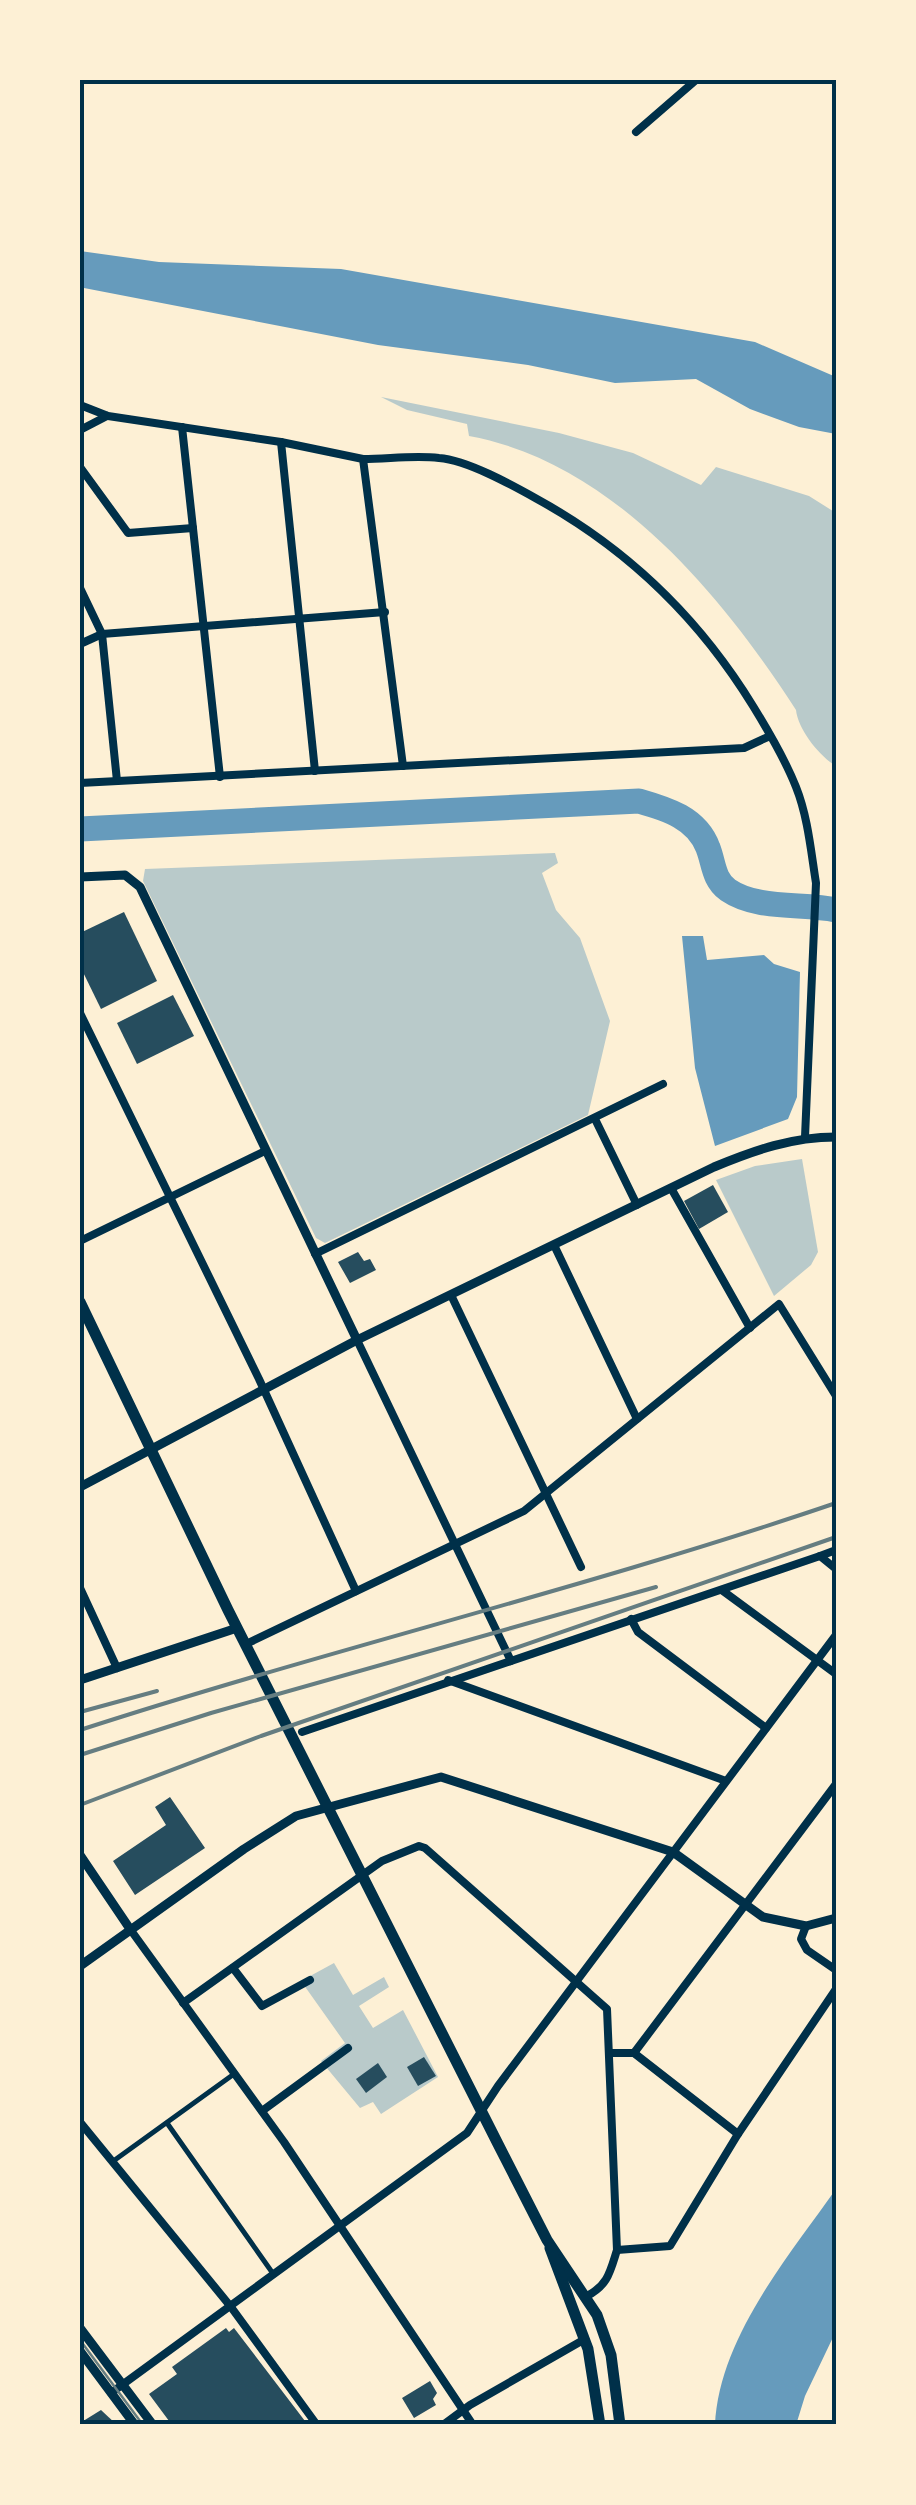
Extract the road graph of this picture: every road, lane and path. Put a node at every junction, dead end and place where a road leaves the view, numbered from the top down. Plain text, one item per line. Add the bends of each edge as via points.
1 (696, 80) edge
2 (636, 132) dead end
3 (80, 405) edge
4 (108, 416) junction
5 (182, 427) junction
6 (80, 430) edge
7 (281, 442) junction
8 (363, 459) junction
9 (80, 467) edge
10 (193, 528) junction
11 (80, 588) edge
12 (385, 612) junction
13 (299, 618) junction
14 (204, 626) junction
15 (102, 634) junction
16 (80, 644) edge
17 (770, 736) junction
18 (403, 766) junction
19 (314, 771) junction
20 (220, 777) junction
21 (117, 781) junction
22 (80, 783) edge
23 (80, 877) edge
24 (80, 1013) edge
25 (663, 1084) dead end
26 (595, 1120) junction
27 (804, 1137) junction
28 (836, 1137) edge
29 (265, 1151) junction
30 (671, 1188) junction
31 (169, 1197) junction
32 (636, 1205) junction
33 (80, 1241) edge
34 (554, 1245) junction
35 (315, 1254) junction
36 (451, 1294) junction
37 (80, 1302) edge
38 (750, 1328) junction
39 (357, 1340) junction
40 (264, 1390) junction
41 (836, 1396) edge
42 (637, 1419) junction
43 (152, 1451) junction
44 (80, 1487) edge
45 (545, 1493) junction
46 (453, 1544) junction
47 (836, 1550) edge
48 (820, 1556) junction
49 (581, 1567) dead end
50 (836, 1569) edge
51 (80, 1588) edge
52 (723, 1590) junction
53 (356, 1591) junction
54 (632, 1619) junction
55 (238, 1628) junction
56 (836, 1634) edge
57 (246, 1644) junction
58 (818, 1660) junction
59 (511, 1661) junction
60 (117, 1668) junction
61 (836, 1674) edge
62 (80, 1680) edge
63 (448, 1680) junction
64 (766, 1728) junction
65 (302, 1732) dead end
66 (726, 1782) junction
67 (836, 1784) edge
68 (328, 1809) junction
69 (673, 1852) junction
70 (80, 1855) edge
71 (363, 1874) junction
72 (746, 1906) junction
73 (836, 1918) edge
74 (806, 1926) junction
75 (130, 1929) junction
76 (80, 1966) edge
77 (233, 1968) junction
78 (836, 1970) edge
79 (310, 1980) dead end
80 (576, 1982) junction
81 (836, 1989) edge
82 (184, 2003) junction
83 (348, 2048) dead end
84 (609, 2054) junction
85 (634, 2054) junction
86 (234, 2074) junction
87 (262, 2111) junction
88 (483, 2114) junction
89 (80, 2122) edge
90 (167, 2122) junction
91 (738, 2134) junction
92 (112, 2162) junction
93 (342, 2227) junction
94 (547, 2240) junction
95 (617, 2250) junction
96 (274, 2275) junction
97 (587, 2296) junction
98 (231, 2307) junction
99 (80, 2328) edge
100 (585, 2339) junction
101 (80, 2352) edge
102 (123, 2386) junction
103 (112, 2394) junction
104 (463, 2410) junction
105 (135, 2425) edge
106 (152, 2425) edge
107 (317, 2425) edge
108 (443, 2425) edge
109 (473, 2425) edge
110 (600, 2425) edge
111 (620, 2425) edge

1 - 2 street
3 - 4 street
4 - 5 street
4 - 6 street
5 - 7 street
5 - 10 street
7 - 8 street
7 - 13 street
8 - 12 street
8 - 17 street via 442,458 523,491 602,538 690,617
9 - 10 street via 128,533
10 - 14 street
11 - 15 street
12 - 13 street
12 - 18 street
13 - 14 street
13 - 19 street
14 - 15 street
14 - 20 street
15 - 16 street
15 - 21 street
17 - 18 street via 744,748
17 - 27 street via 797,788 816,884
18 - 19 street
19 - 20 street
20 - 21 street
21 - 22 street
23 - 29 street via 125,876 140,887
24 - 31 street
25 - 26 street
26 - 32 street
26 - 35 street
27 - 28 street
27 - 30 street via 760,1148
29 - 31 street
29 - 35 street
30 - 32 street
30 - 38 street
31 - 33 street
31 - 40 street
32 - 34 street
34 - 36 street
34 - 42 street
35 - 39 street
36 - 39 street
36 - 45 street
37 - 43 main road
38 - 41 street via 779,1304
38 - 42 street
39 - 40 street
39 - 46 street
40 - 43 street
40 - 53 street
42 - 45 street
43 - 44 street
43 - 55 main road
45 - 46 street
45 - 49 street
46 - 53 street
46 - 59 street
47 - 48 street
48 - 50 street
48 - 52 street
51 - 60 street
52 - 54 street
52 - 58 street
53 - 57 street
54 - 59 street
54 - 64 street via 638,1632
55 - 57 main road
55 - 60 street
56 - 58 street
57 - 68 main road
58 - 61 street
58 - 64 street
59 - 63 street
60 - 62 street
63 - 65 street
63 - 66 street
64 - 66 street
66 - 69 street
67 - 72 street
68 - 69 street via 446,1778
68 - 71 main road
68 - 75 street via 296,1816
69 - 72 street
69 - 80 street
70 - 75 street
71 - 77 street
71 - 80 street via 422,1846
71 - 88 main road
72 - 74 street via 763,1917
72 - 85 street
73 - 74 street
74 - 78 street via 807,1950
75 - 76 street
75 - 82 street
77 - 79 street via 262,2006
77 - 82 street
80 - 84 street via 607,2010
80 - 88 street
81 - 91 street
82 - 86 street
83 - 87 street
84 - 85 street
84 - 95 street
85 - 91 street
86 - 87 street
86 - 90 street
87 - 93 street
88 - 93 street
88 - 94 main road
89 - 92 street
90 - 92 street
90 - 96 street
91 - 95 street via 670,2246
92 - 98 street
93 - 96 street
93 - 104 street
94 - 97 main road
94 - 100 main road
95 - 97 street via 608,2279
96 - 98 street
97 - 111 main road via 611,2355
98 - 102 street
98 - 107 street
99 - 102 street
100 - 104 street
100 - 110 main road
101 - 103 street
102 - 103 street
102 - 106 street
103 - 105 street
104 - 108 street
104 - 109 street

